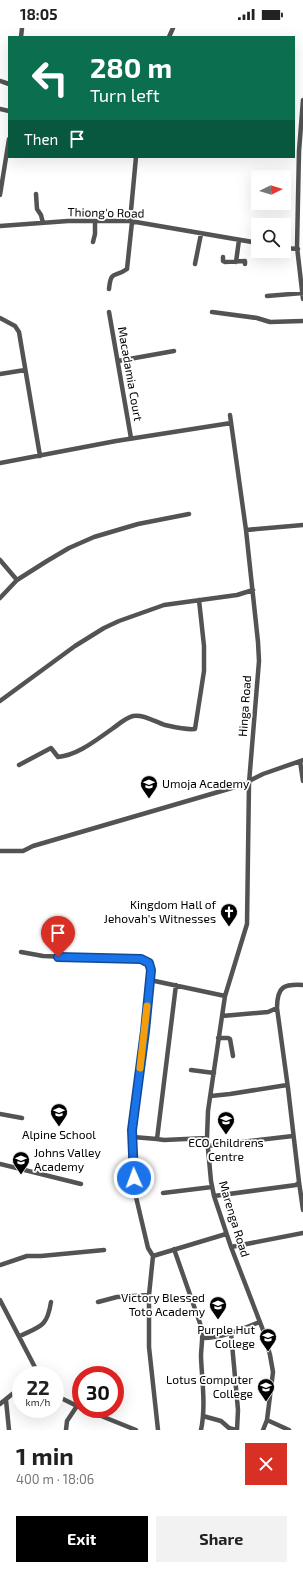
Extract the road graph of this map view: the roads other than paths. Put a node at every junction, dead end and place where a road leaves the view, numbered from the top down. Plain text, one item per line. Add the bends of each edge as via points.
1 (303, 100) edge
2 (302, 131) edge
3 (8, 145) edge
4 (136, 158) edge
5 (36, 194) dead end
6 (0, 195) edge
7 (95, 221) junction
8 (131, 221) junction
9 (43, 223) junction
10 (0, 226) edge
11 (201, 234) junction
12 (239, 240) junction
13 (93, 242) dead end
14 (251, 242) edge
15 (291, 248) edge
16 (298, 249) junction
17 (223, 258) dead end
18 (236, 262) junction
19 (195, 264) dead end
20 (246, 264) dead end
21 (109, 289) dead end
22 (303, 293) edge
23 (268, 296) dead end
24 (303, 299) edge
25 (109, 312) dead end
26 (212, 312) dead end
27 (0, 318) edge
28 (303, 321) edge
29 (174, 351) dead end
30 (118, 362) junction
31 (25, 370) junction
32 (0, 374) edge
33 (230, 415) dead end
34 (231, 423) junction
35 (131, 438) junction
36 (40, 456) junction
37 (0, 463) edge
38 (188, 514) dead end
39 (303, 525) edge
40 (246, 530) junction
41 (0, 560) edge
42 (17, 580) junction
43 (253, 590) junction
44 (0, 598) edge
45 (198, 600) junction
46 (0, 701) edge
47 (302, 761) edge
48 (19, 765) dead end
49 (303, 781) edge
50 (249, 782) junction
51 (0, 851) edge
52 (21, 952) dead end
53 (150, 980) junction
54 (176, 985) junction
55 (303, 985) edge
56 (224, 996) junction
57 (277, 1008) junction
58 (222, 1016) junction
59 (218, 1038) junction
60 (233, 1056) dead end
61 (191, 1070) dead end
62 (214, 1073) junction
63 (287, 1085) junction
64 (211, 1096) junction
65 (0, 1114) edge
66 (22, 1118) dead end
67 (293, 1136) junction
68 (133, 1137) junction
69 (207, 1138) junction
70 (157, 1139) junction
71 (207, 1146) junction
72 (0, 1164) edge
73 (299, 1182) junction
74 (81, 1184) dead end
75 (212, 1187) junction
76 (163, 1193) dead end
77 (214, 1196) junction
78 (303, 1210) edge
79 (303, 1233) edge
80 (226, 1234) junction
81 (231, 1247) junction
82 (174, 1249) junction
83 (104, 1250) dead end
84 (153, 1256) junction
85 (0, 1265) edge
86 (149, 1295) junction
87 (0, 1300) edge
88 (51, 1302) dead end
89 (98, 1302) dead end
90 (260, 1322) junction
91 (231, 1334) junction
92 (20, 1336) junction
93 (203, 1338) junction
94 (35, 1366) edge
95 (12, 1395) edge
96 (6, 1400) junction
97 (0, 1404) edge
98 (72, 1415) edge
99 (203, 1416) junction
100 (106, 1418) edge
101 (267, 1420) junction
102 (9, 1430) edge
103 (66, 1430) edge
104 (136, 1430) edge
105 (158, 1430) edge
106 (201, 1430) edge
107 (237, 1430) edge
108 (262, 1430) edge
109 (288, 1430) edge

1 - 2 street
2 - 16 street
3 - 6 street
4 - 8 street
5 - 9 street via 37,209
7 - 8 street, Thiong'o Road
7 - 9 street, Thiong'o Road
7 - 13 street
8 - 11 street, Thiong'o Road
8 - 21 street via 127,269 112,275
9 - 10 street, Thiong'o Road
11 - 12 street, Thiong'o Road
11 - 19 street
12 - 14 street, Thiong'o Road
12 - 18 street
15 - 16 street
16 - 22 street
17 - 18 street via 225,262
18 - 20 street via 245,261
22 - 23 street
22 - 24 street
25 - 30 street, Macadamia Court
26 - 28 street via 270,322
27 - 31 street via 15,326 19,332
29 - 30 street
30 - 35 street, Macadamia Court
31 - 32 street
31 - 36 street
33 - 34 street, Hinga Road
34 - 35 street
34 - 40 street, Hinga Road
35 - 36 street
36 - 37 street
38 - 42 street via 138,524 94,537 58,554
39 - 40 street
40 - 43 street, Hinga Road
41 - 42 street
42 - 44 street
43 - 45 street via 237,595
43 - 50 street, Hinga Road via 259,661
45 - 46 street via 164,605 104,628 74,646
45 - 48 street via 204,646 204,671 195,729 165,725 142,716 133,716 73,753 58,757 51,748
47 - 49 street
47 - 50 street via 263,774
50 - 51 street via 23,851
50 - 56 street, Hinga Road via 247,924
52 - 53 street via 43,956 146,960 149,963
53 - 54 street
53 - 68 street via 134,1109
54 - 56 street
54 - 70 street
55 - 57 street via 284,986
56 - 58 street, Marenga Road
57 - 58 street via 268,1012
57 - 63 street
58 - 59 street, Marenga Road
59 - 60 street via 230,1039
59 - 62 street, Marenga Road
61 - 62 street
62 - 64 street, Marenga Road
63 - 64 street
63 - 67 street
64 - 69 street, Marenga Road
65 - 66 street
67 - 71 street
67 - 73 street
68 - 70 street
68 - 84 street via 136,1197 148,1248
69 - 70 street
69 - 71 street, Marenga Road
71 - 75 street, Marenga Road
72 - 74 street
73 - 77 street via 296,1185
73 - 78 street
75 - 76 street
75 - 77 street, Marenga Road
77 - 80 street, Marenga Road
79 - 81 street
80 - 81 street, Marenga Road
80 - 82 street
81 - 90 street, Marenga Road
82 - 84 street
82 - 93 street
83 - 85 street via 27,1256
84 - 86 street
86 - 89 street via 117,1297
86 - 105 street via 150,1354
87 - 92 street
88 - 92 street via 47,1320 41,1327
90 - 91 street
90 - 101 street, Marenga Road via 273,1372
91 - 93 street
91 - 107 street via 238,1410
92 - 94 street
93 - 99 street
95 - 96 street
96 - 97 street
96 - 102 street
98 - 103 street via 67,1421
99 - 106 street
99 - 107 street via 221,1421
100 - 104 street
101 - 108 street, Marenga Road
101 - 109 street

